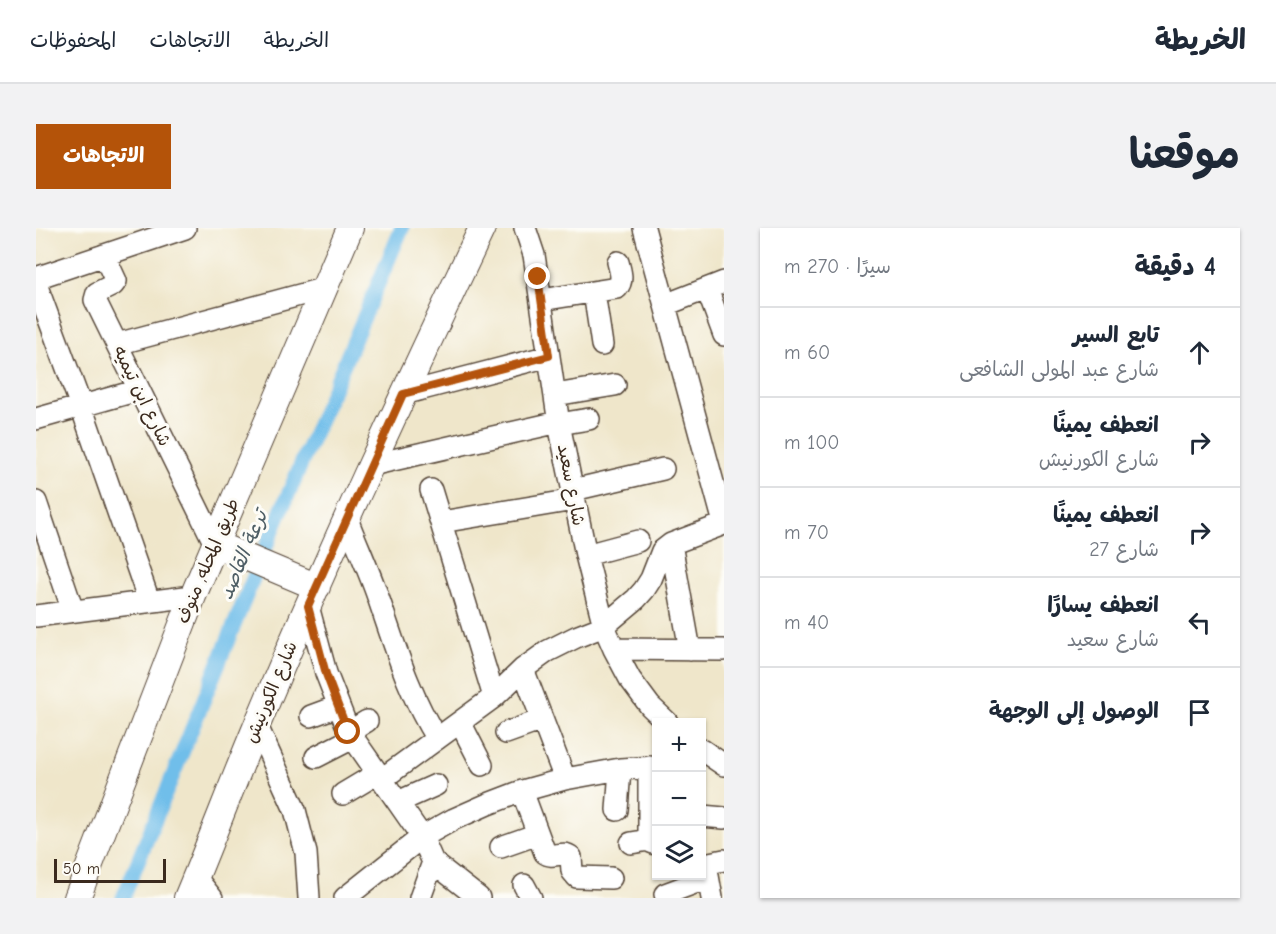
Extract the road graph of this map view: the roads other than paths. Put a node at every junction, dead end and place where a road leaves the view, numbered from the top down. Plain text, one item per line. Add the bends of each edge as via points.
1 (185, 228) edge
2 (350, 228) edge
3 (482, 228) edge
4 (526, 228) edge
5 (644, 228) edge
6 (104, 255) junction
7 (618, 262) dead end
8 (36, 278) edge
9 (36, 284) edge
10 (715, 285) edge
11 (326, 288) junction
12 (594, 292) junction
13 (541, 300) junction
14 (665, 304) junction
15 (724, 335) edge
16 (117, 344) junction
17 (602, 345) dead end
18 (549, 356) junction
19 (615, 385) dead end
20 (139, 390) junction
21 (403, 394) junction
22 (555, 395) junction
23 (81, 406) junction
24 (36, 419) edge
25 (588, 419) dead end
26 (559, 423) junction
27 (371, 465) junction
28 (663, 469) dead end
29 (431, 490) dead end
30 (574, 495) junction
31 (36, 502) edge
32 (347, 519) junction
33 (441, 522) junction
34 (724, 524) edge
35 (638, 541) dead end
36 (671, 544) junction
37 (222, 547) junction
38 (586, 555) junction
39 (307, 591) junction
40 (193, 596) junction
41 (149, 600) junction
42 (73, 611) junction
43 (36, 616) edge
44 (604, 626) junction
45 (614, 650) junction
46 (690, 650) junction
47 (724, 650) edge
48 (524, 669) junction
49 (494, 697) junction
50 (338, 706) junction
51 (311, 716) dead end
52 (662, 718) edge
53 (542, 720) junction
54 (367, 721) dead end
55 (460, 722) junction
56 (257, 726) junction
57 (506, 734) dead end
58 (351, 735) junction
59 (437, 739) junction
60 (706, 753) edge
61 (316, 757) dead end
62 (482, 765) dead end
63 (724, 766) edge
64 (652, 767) edge
65 (706, 768) edge
66 (620, 769) junction
67 (653, 772) edge
68 (380, 776) junction
69 (565, 779) junction
70 (436, 785) dead end
71 (522, 791) junction
72 (343, 795) dead end
73 (398, 802) junction
74 (617, 810) dead end
75 (706, 816) edge
76 (724, 818) edge
77 (538, 834) junction
78 (422, 837) junction
79 (646, 842) edge
80 (501, 847) dead end
81 (724, 860) edge
82 (433, 862) junction
83 (611, 878) dead end
84 (191, 888) edge
85 (710, 888) edge
86 (664, 890) edge
87 (76, 898) edge
88 (212, 898) edge
89 (309, 898) edge
90 (345, 898) edge
91 (420, 898) edge
92 (479, 898) edge

1 - 6 street
2 - 11 main road, طريق المحله, منوف
3 - 21 main road, شارع الكورنيش
4 - 13 street, شارع سعيد
5 - 14 street
6 - 8 street
6 - 16 street, شارع ابن تيميه via 116,281 95,297
7 - 12 street via 620,285
9 - 23 street
10 - 14 street
10 - 15 street
11 - 16 street
11 - 37 main road, طريق المحله, منوف
12 - 13 street
12 - 17 street
13 - 18 street, شارع سعيد
14 - 34 street
16 - 20 street, شارع ابن تيميه
18 - 21 street
18 - 22 street, شارع سعيد
19 - 22 street
20 - 23 street
20 - 37 street, شارع ابن تيميه
21 - 27 main road, شارع الكورنيش
22 - 26 street, شارع سعيد
23 - 24 street
23 - 41 street
25 - 26 street
26 - 27 street
26 - 30 street, شارع سعيد
27 - 32 main road, شارع الكورنيش
28 - 30 street
29 - 33 street
30 - 33 street
30 - 38 street, شارع سعيد via 587,524
31 - 42 street
32 - 39 main road, شارع الكورنيش
32 - 59 street via 377,594 406,647 414,697
33 - 49 street
34 - 36 street
35 - 38 street
36 - 44 street via 662,551 644,590
36 - 46 street
37 - 39 main road
37 - 40 main road, طريق المحله, منوف
38 - 44 street, شارع سعيد
39 - 50 street via 326,674
39 - 56 main road, شارع الكورنيش
40 - 41 street
40 - 87 main road, طريق المحله, منوف
41 - 42 street
42 - 43 street
44 - 45 street, شارع سعيد
44 - 48 street via 548,651
45 - 46 street
45 - 52 street, شارع سعيد via 630,679
46 - 47 street
48 - 49 street
48 - 53 street
49 - 55 street
50 - 51 street
50 - 58 street
53 - 57 street
53 - 69 street
54 - 58 street
55 - 59 street
55 - 62 street
56 - 84 main road, شارع الكورنيش
56 - 89 street via 301,831
58 - 61 street
58 - 68 street
59 - 68 street
60 - 63 street
63 - 65 street
64 - 66 street
66 - 69 street
66 - 74 street
67 - 79 street
68 - 72 street
68 - 73 street
69 - 71 street
70 - 73 street
71 - 77 street
71 - 78 street
73 - 78 street
75 - 76 street
77 - 80 street
77 - 83 street via 547,855 570,855 574,876
78 - 82 street
78 - 90 street
81 - 85 street via 706,867
82 - 91 street
82 - 92 street
84 - 88 street
85 - 86 street

